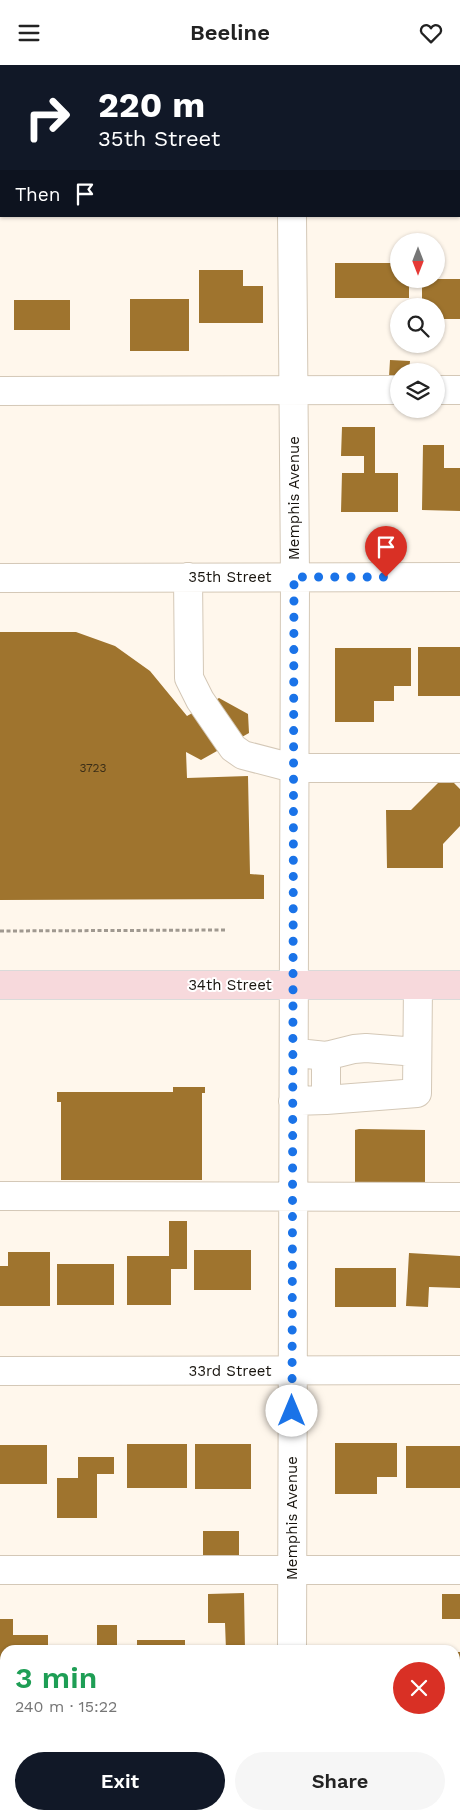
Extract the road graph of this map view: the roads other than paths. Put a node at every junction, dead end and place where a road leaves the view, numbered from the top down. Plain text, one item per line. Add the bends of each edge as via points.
1 (292, 217) edge
2 (293, 390) junction
3 (390, 390) edge
4 (445, 390) edge
5 (460, 390) edge
6 (0, 391) edge
7 (188, 577) junction
8 (294, 577) junction
9 (460, 577) edge
10 (0, 578) edge
11 (293, 768) junction
12 (460, 768) edge
13 (0, 985) edge
14 (292, 985) junction
15 (418, 985) junction
16 (460, 985) edge
17 (417, 1052) junction
18 (293, 1053) junction
19 (326, 1056) junction
20 (326, 1100) junction
21 (293, 1101) junction
22 (0, 1196) edge
23 (292, 1197) junction
24 (460, 1197) edge
25 (460, 1370) edge
26 (0, 1371) edge
27 (292, 1371) junction
28 (0, 1570) edge
29 (292, 1570) junction
30 (460, 1570) edge
31 (292, 1645) edge

1 - 2 street, Memphis Avenue
2 - 3 street
2 - 6 street
2 - 8 street, Memphis Avenue
4 - 5 street
7 - 8 street, 35th Street
7 - 10 street, 35th Street
7 - 11 street via 189,678 200,700 232,748 242,755
8 - 9 street, 35th Street
8 - 11 street, Memphis Avenue
11 - 12 street
11 - 14 street, Memphis Avenue
13 - 14 main road, 34th Street
14 - 15 main road, 34th Street
14 - 18 street, Memphis Avenue
15 - 16 main road, 34th Street
15 - 17 street
17 - 19 street via 366,1048
17 - 20 street via 416,1093
18 - 19 street
18 - 21 street, Memphis Avenue
19 - 20 street
20 - 21 street
21 - 23 street, Memphis Avenue
22 - 23 street
23 - 24 street
23 - 27 street, Memphis Avenue
25 - 27 street, 33rd Street
26 - 27 street, 33rd Street
27 - 29 street, Memphis Avenue
28 - 29 street
29 - 30 street
29 - 31 street, Memphis Avenue

